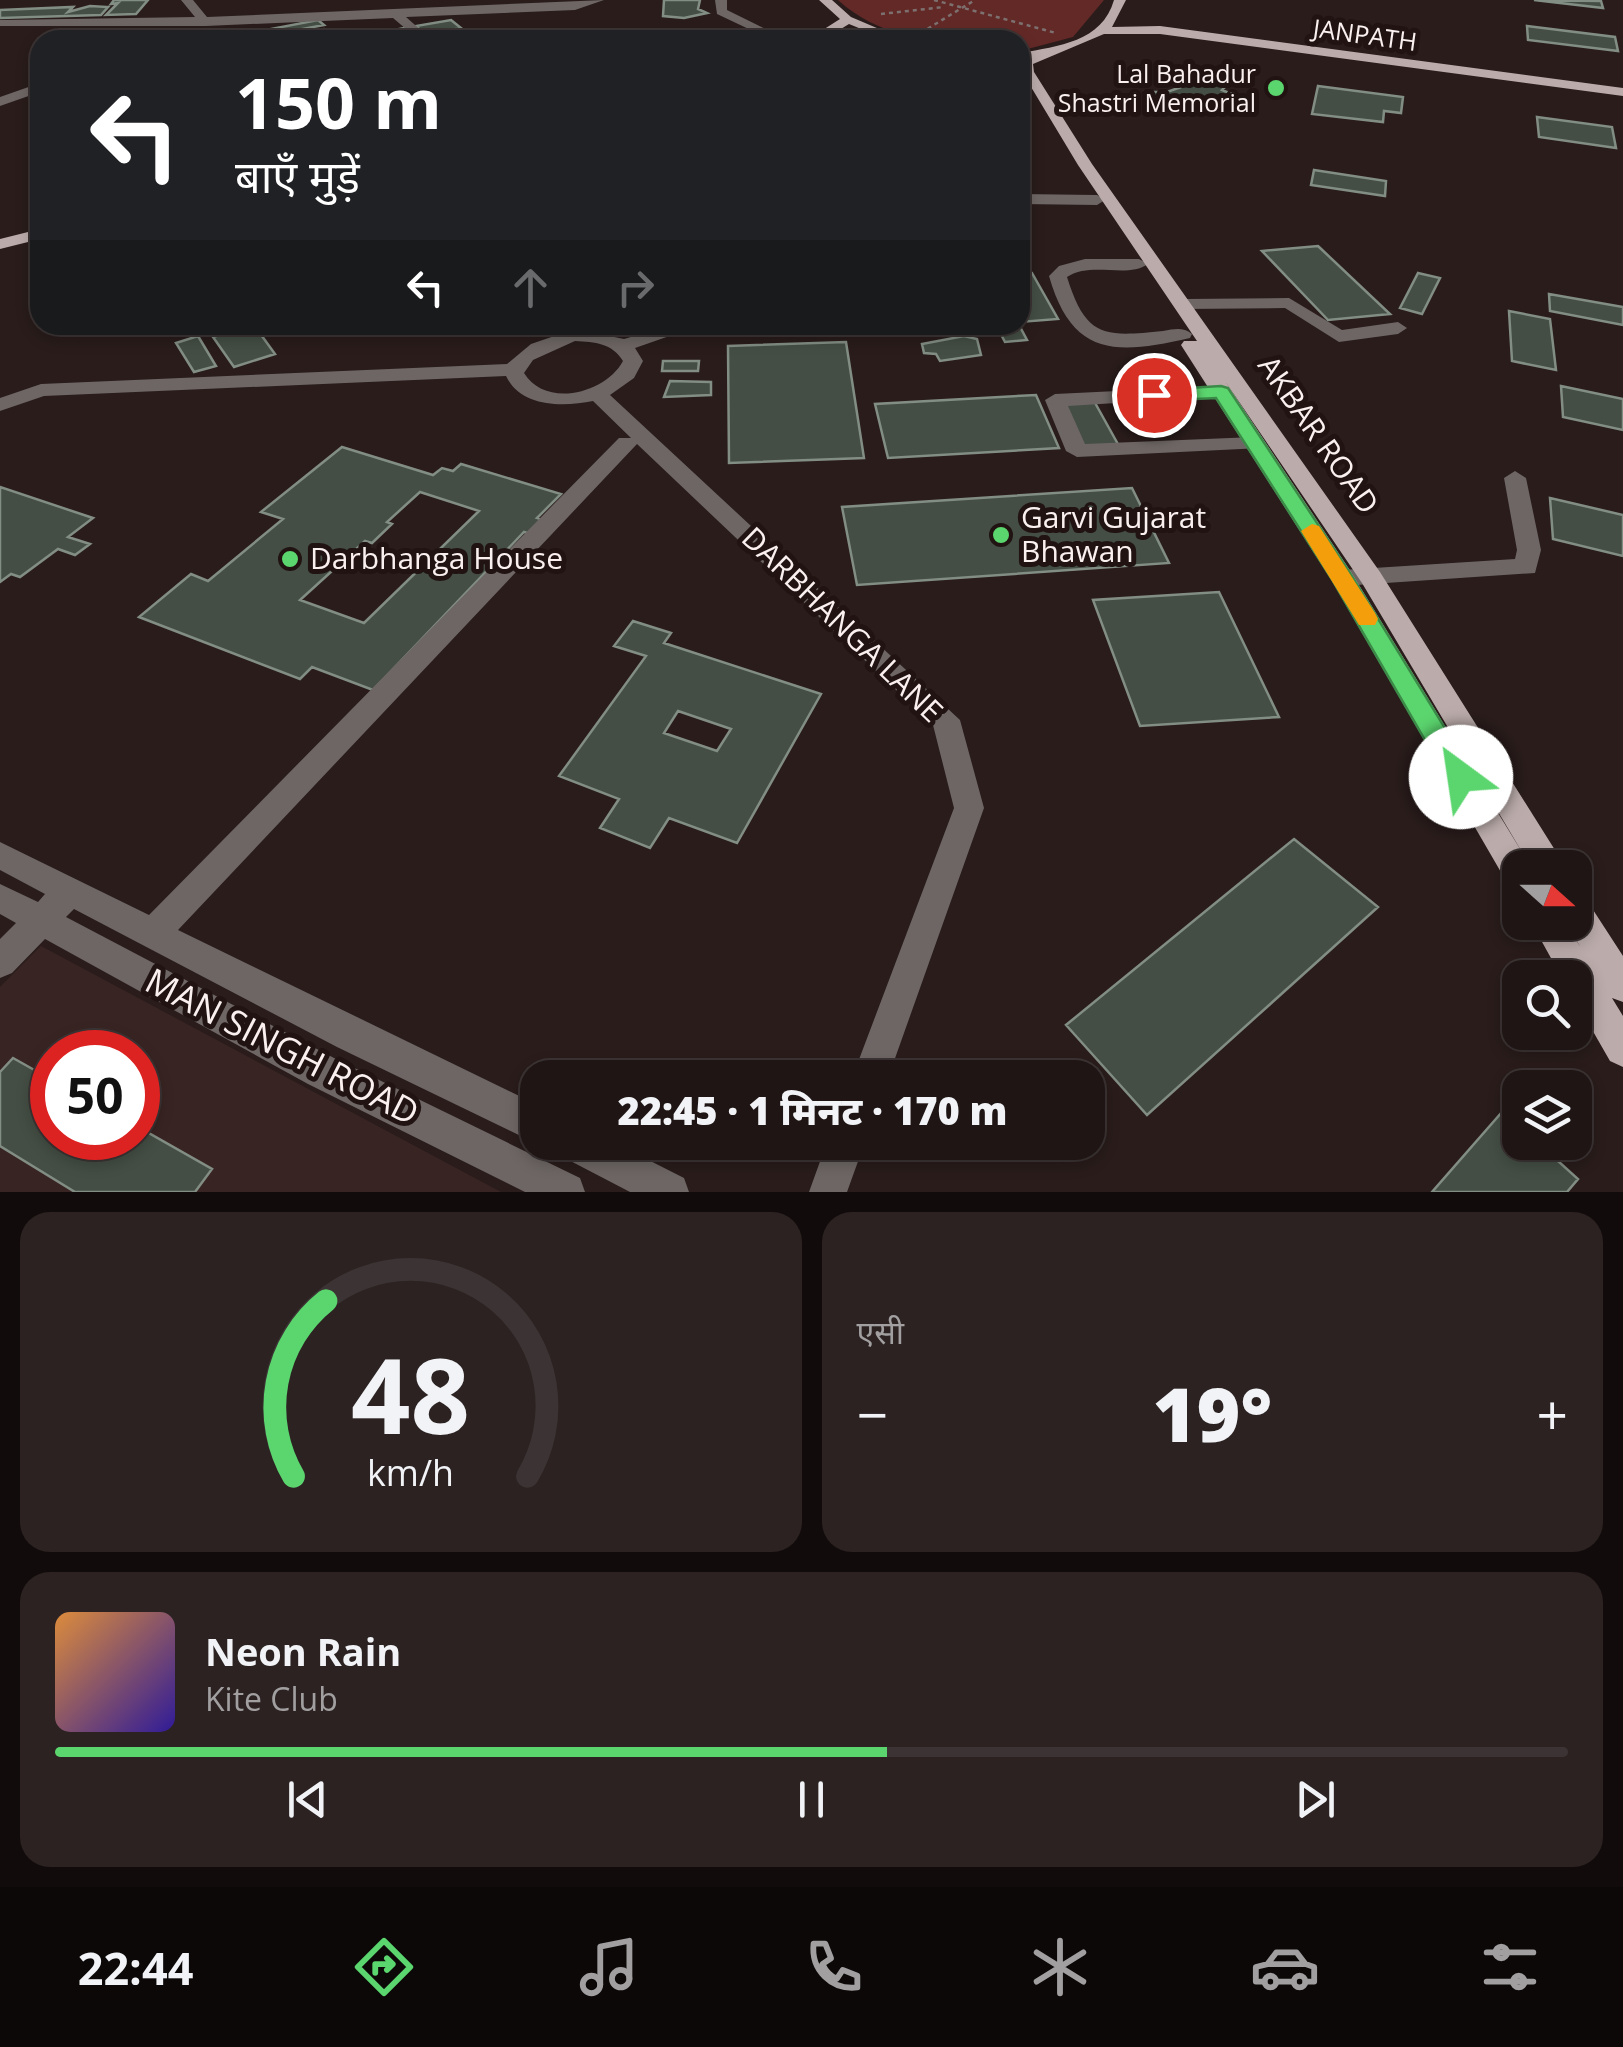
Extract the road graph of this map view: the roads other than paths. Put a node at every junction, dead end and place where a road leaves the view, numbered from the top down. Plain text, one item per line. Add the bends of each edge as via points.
1 (187, 0) edge
2 (422, 0) edge
3 (598, 0) edge
4 (721, 0) edge
5 (825, 0) edge
6 (1120, 5) edge
7 (391, 16) junction
8 (351, 18) junction
9 (847, 19) junction
10 (0, 23) edge
11 (206, 23) junction
12 (189, 30) edge
13 (363, 30) dead end
14 (411, 30) edge
15 (760, 30) edge
16 (834, 30) edge
17 (877, 30) edge
18 (1100, 31) junction
19 (1030, 55) edge
20 (1030, 70) edge
21 (1623, 90) edge
22 (30, 91) edge
23 (0, 102) edge
24 (1030, 104) edge
25 (1030, 200) edge
26 (1097, 200) junction
27 (30, 228) edge
28 (0, 235) edge
29 (30, 236) edge
30 (0, 244) edge
31 (1138, 264) junction
32 (1184, 304) junction
33 (1398, 328) dead end
34 (1183, 334) junction
35 (659, 335) edge
36 (622, 346) junction
37 (516, 370) junction
38 (1221, 392) junction
39 (597, 394) junction
40 (0, 405) edge
41 (626, 442) dead end
42 (1254, 443) junction
43 (1515, 478) dead end
44 (1342, 578) junction
45 (1371, 578) junction
46 (1504, 850) edge
47 (1539, 850) edge
48 (0, 855) edge
49 (70, 891) junction
50 (0, 898) edge
51 (41, 922) junction
52 (153, 934) junction
53 (1592, 936) edge
54 (1559, 940) edge
55 (0, 962) edge
56 (1623, 986) edge
57 (1623, 1049) edge
58 (877, 1060) edge
59 (520, 1116) edge
60 (607, 1160) edge
61 (840, 1160) edge
62 (566, 1192) edge
63 (670, 1192) edge
64 (828, 1192) edge

1 - 11 street
2 - 7 street
3 - 7 street via 575,7
4 - 15 street via 721,12
5 - 9 main road
6 - 18 main road
6 - 21 main road, JANPATH via 1140,21 1174,29
7 - 8 street
7 - 14 street
8 - 11 street
8 - 13 street
9 - 16 main road
9 - 17 main road
10 - 11 street
11 - 12 street
18 - 19 main road
18 - 21 main road, JANPATH via 1160,30
20 - 32 main road, AKBAR ROAD via 1086,165
22 - 23 street
24 - 26 main road, AKBAR ROAD
25 - 26 street
26 - 31 main road, AKBAR ROAD
27 - 28 main road
29 - 30 main road
31 - 34 main road, AKBAR ROAD
31 - 34 street via 1063,270 1058,276 1076,326 1110,341
32 - 33 street via 1289,303 1339,336
32 - 45 main road, AKBAR ROAD
34 - 38 main road, AKBAR ROAD
35 - 36 street
36 - 37 street via 596,336 553,339 521,358
36 - 39 street via 633,361 629,373
37 - 39 street via 519,382 551,398
37 - 40 street via 41,390
38 - 42 main road, AKBAR ROAD
38 - 42 street via 1055,400 1077,451
39 - 58 street, DARBHANGA LANE via 946,720 968,808
41 - 52 street
42 - 44 main road, AKBAR ROAD
43 - 45 street via 1529,550 1526,567
44 - 45 street
44 - 46 main road, AKBAR ROAD
45 - 47 main road, AKBAR ROAD
48 - 49 street, MAN SINGH ROAD
49 - 51 street
49 - 52 street, MAN SINGH ROAD
50 - 51 street, MAN SINGH ROAD
51 - 55 street
51 - 62 street, MAN SINGH ROAD
52 - 59 street, MAN SINGH ROAD
53 - 56 main road
54 - 57 main road
60 - 63 street
61 - 64 street

